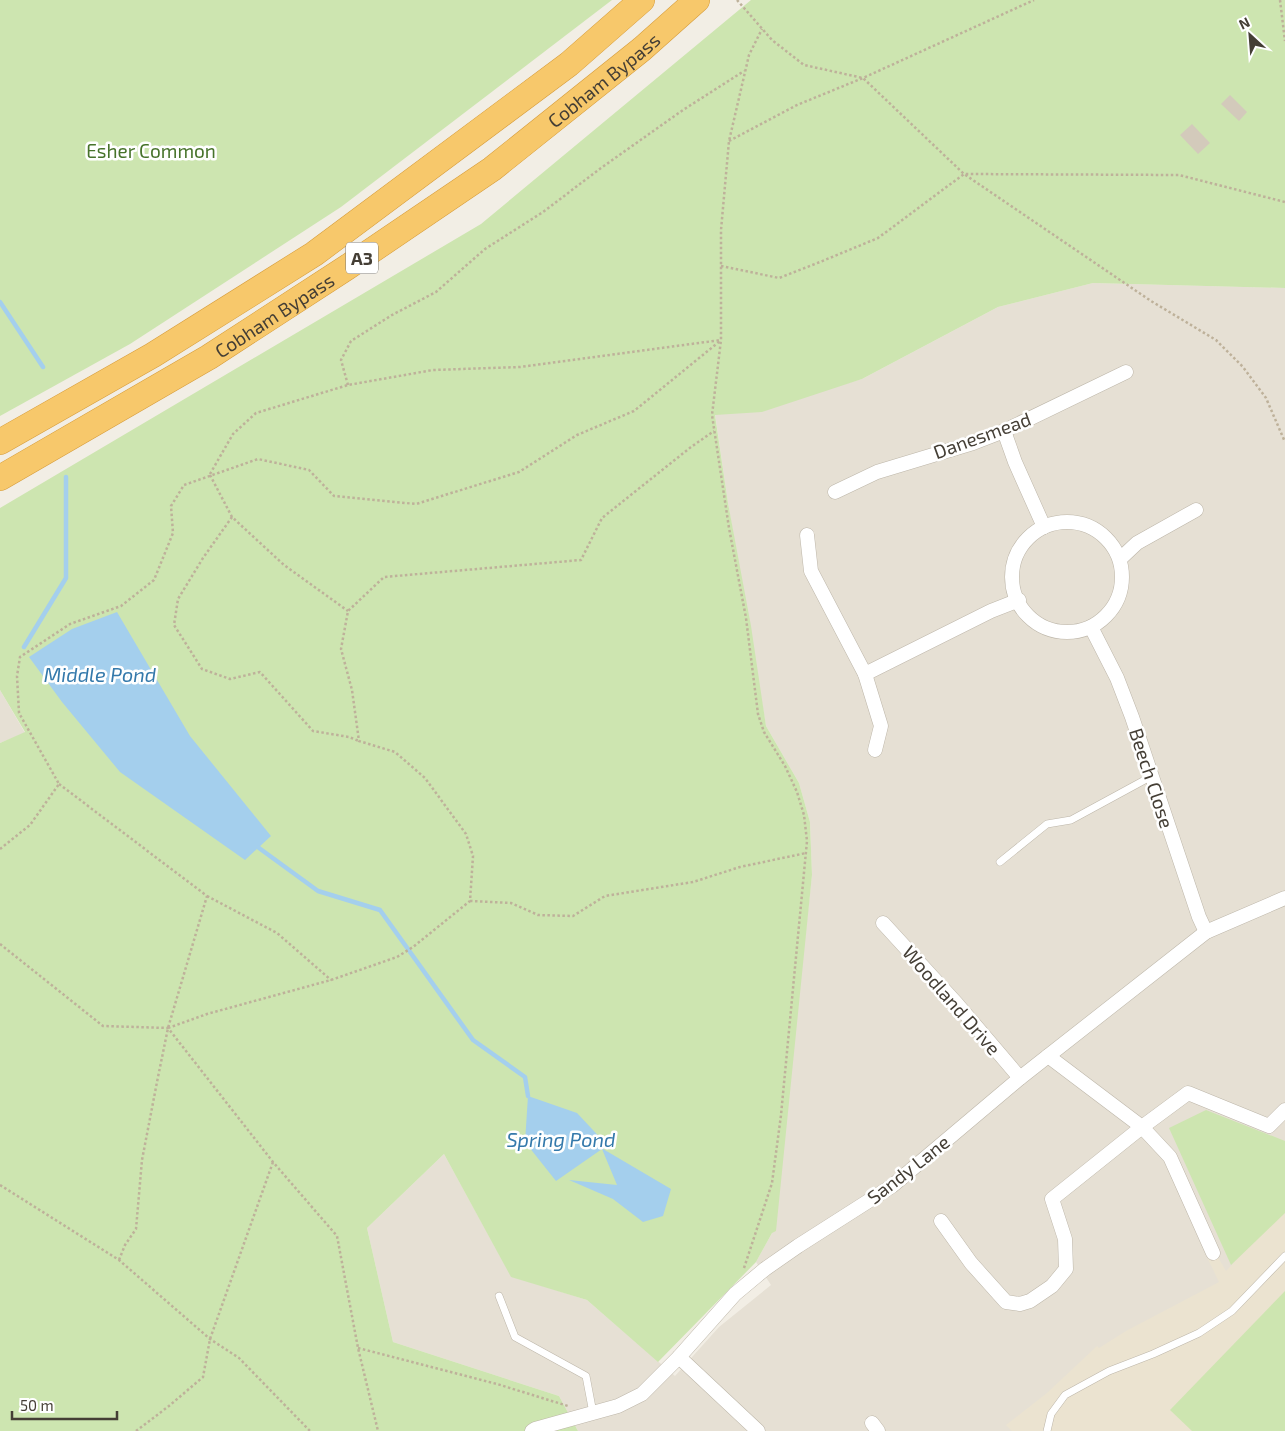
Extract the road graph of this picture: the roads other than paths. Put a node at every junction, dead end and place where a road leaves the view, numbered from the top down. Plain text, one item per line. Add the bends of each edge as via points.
1 (642, 0) edge
2 (698, 0) edge
3 (1126, 372) dead end
4 (1004, 431) junction
5 (0, 442) edge
6 (0, 478) edge
7 (835, 492) dead end
8 (1196, 510) dead end
9 (1044, 527) junction
10 (807, 535) dead end
11 (1120, 560) junction
12 (1019, 600) junction
13 (1091, 627) junction
14 (865, 674) junction
15 (875, 750) dead end
16 (1152, 776) junction
17 (1000, 862) dead end
18 (1285, 898) edge
19 (883, 923) dead end
20 (1206, 932) junction
21 (1048, 1056) junction
22 (1020, 1078) junction
23 (1285, 1110) edge
24 (1142, 1127) junction
25 (941, 1221) dead end
26 (1212, 1252) dead end
27 (1285, 1256) edge
28 (499, 1296) dead end
29 (679, 1357) junction
30 (593, 1413) junction
31 (532, 1431) edge
32 (758, 1431) edge
33 (1047, 1431) edge

1 - 5 highway, Cobham Bypass / A3 via 569,64 314,254 154,355
2 - 6 highway, Cobham Bypass / A3 via 492,169 209,357
3 - 4 street, Danesmead
4 - 7 street, Danesmead via 877,472
4 - 9 street via 1014,462
8 - 11 street via 1137,543
9 - 11 street via 1082,523 1107,538
9 - 12 street via 1026,540 1014,562 1013,588
10 - 14 street via 810,571
11 - 13 street via 1121,590 1108,614
12 - 13 street via 1026,613 1040,625 1072,632
12 - 14 street via 991,610
13 - 16 street, Beech Close via 1117,678
14 - 15 street via 881,726
16 - 17 lane via 1071,820 1047,824
16 - 20 street, Beech Close
18 - 20 street, Sandy Lane
19 - 22 street, Woodland Drive via 958,1004
20 - 21 street, Sandy Lane
21 - 22 street, Sandy Lane
21 - 24 street
22 - 29 street, Sandy Lane via 892,1186 765,1269 735,1294
23 - 24 street via 1269,1126 1188,1093
24 - 25 street via 1052,1199 1065,1240 1066,1269 1052,1286 1030,1301 1020,1304 1006,1302 971,1263
24 - 26 street via 1170,1157
27 - 33 lane via 1232,1311 1200,1333 1109,1371 1065,1395 1051,1414
28 - 30 lane via 516,1337 586,1376
29 - 30 street, Sandy Lane via 642,1394 618,1406
29 - 32 street
30 - 31 street, Sandy Lane

